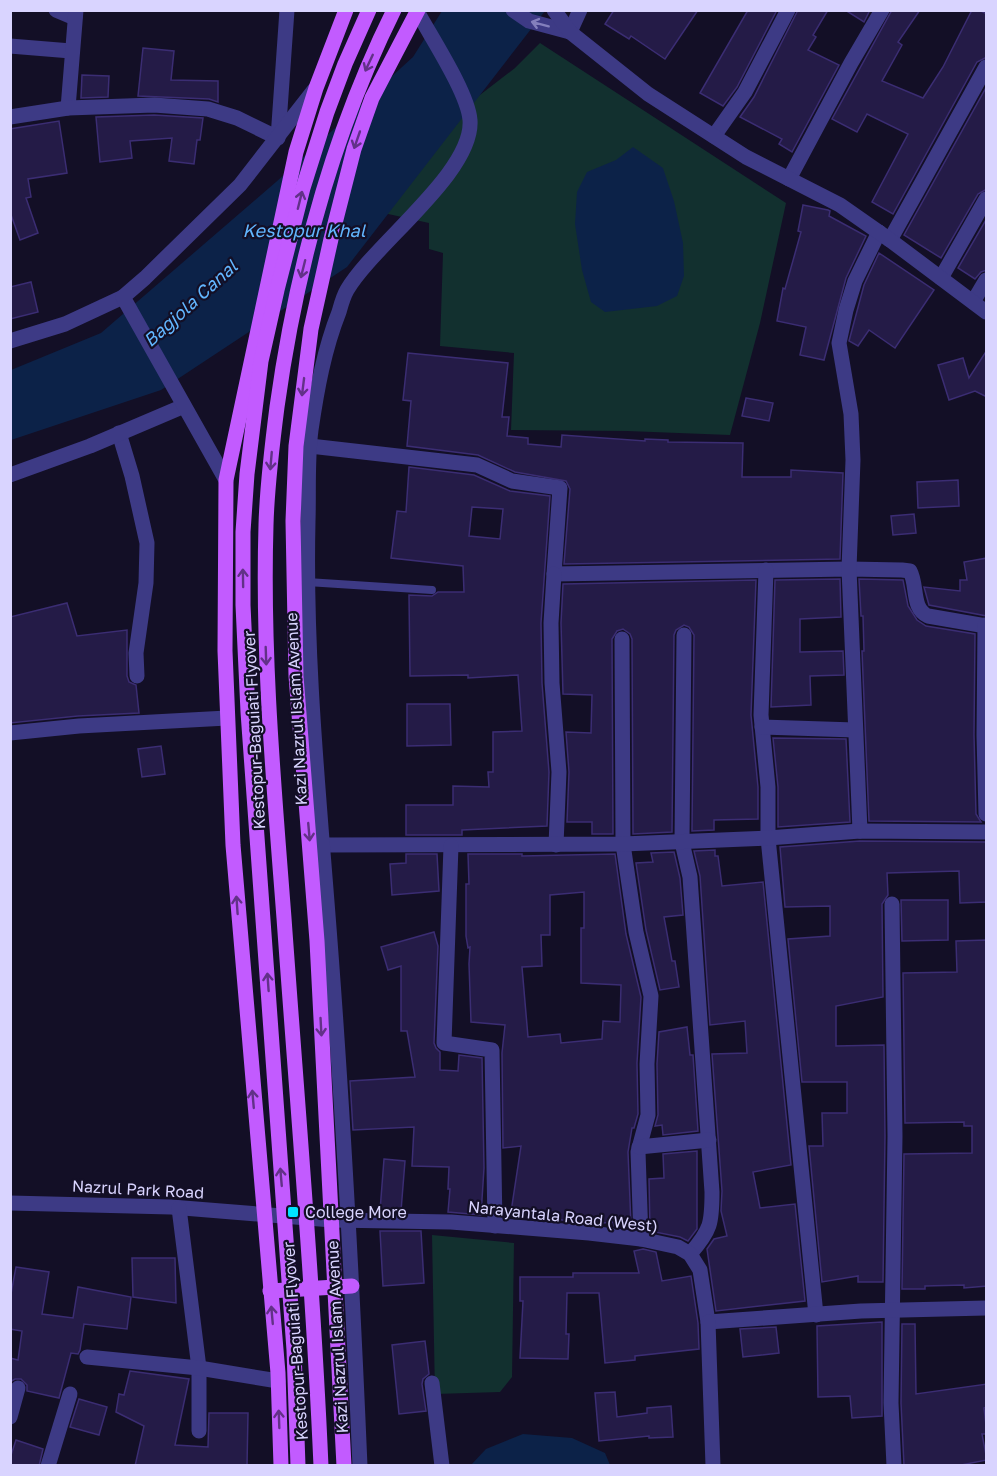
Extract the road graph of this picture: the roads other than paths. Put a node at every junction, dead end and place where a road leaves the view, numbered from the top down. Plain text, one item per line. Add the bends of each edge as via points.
1 (56, 10) edge
2 (287, 10) edge
3 (346, 10) edge
4 (369, 10) edge
5 (394, 10) edge
6 (513, 10) edge
7 (554, 10) edge
8 (580, 10) edge
9 (788, 10) edge
10 (882, 10) edge
11 (417, 11) edge
12 (75, 14) edge
13 (570, 32) junction
14 (10, 46) edge
15 (71, 51) junction
16 (987, 66) edge
17 (316, 88) junction
18 (68, 108) junction
19 (10, 117) edge
20 (714, 136) junction
21 (278, 138) junction
22 (789, 179) junction
23 (987, 199) edge
24 (884, 236) junction
25 (940, 278) junction
26 (987, 280) edge
27 (125, 301) junction
28 (973, 302) junction
29 (987, 312) edge
30 (10, 341) edge
31 (184, 406) junction
32 (119, 433) junction
33 (310, 446) junction
34 (10, 475) edge
35 (226, 480) junction
36 (849, 569) junction
37 (766, 570) junction
38 (554, 574) junction
39 (307, 582) junction
40 (432, 590) dead end
41 (986, 626) edge
42 (684, 635) dead end
43 (622, 639) dead end
44 (137, 676) dead end
45 (227, 718) junction
46 (762, 727) junction
47 (855, 730) junction
48 (10, 733) edge
49 (987, 814) edge
50 (860, 831) junction
51 (987, 832) edge
52 (768, 838) junction
53 (682, 842) junction
54 (623, 844) junction
55 (322, 845) junction
56 (556, 845) junction
57 (451, 846) junction
58 (892, 904) dead end
59 (709, 1140) junction
60 (639, 1147) junction
61 (10, 1203) edge
62 (179, 1208) junction
63 (263, 1214) junction
64 (332, 1220) junction
65 (349, 1221) junction
66 (495, 1226) junction
67 (641, 1239) junction
68 (690, 1254) junction
69 (352, 1286) junction
70 (336, 1287) junction
71 (270, 1291) junction
72 (987, 1308) edge
73 (892, 1311) junction
74 (816, 1315) junction
75 (708, 1322) junction
76 (87, 1357) dead end
77 (199, 1368) junction
78 (278, 1381) junction
79 (432, 1383) dead end
80 (18, 1388) dead end
81 (69, 1394) dead end
82 (10, 1418) edge
83 (199, 1431) dead end
84 (48, 1466) edge
85 (281, 1466) edge
86 (298, 1466) edge
87 (321, 1466) edge
88 (344, 1466) edge
89 (360, 1466) edge
90 (442, 1466) edge
91 (713, 1466) edge
92 (894, 1466) edge

1 - 12 street
2 - 21 street
3 - 17 main road
86 -> 4 main road, Kestopur-Baguiati Flyover, bridge via 294,1350 248,712 243,532 261,361 277,290 324,123
5 -> 87 main road, Kestopur-Baguiati Flyover, bridge via 341,136 305,259 285,354 266,520 266,638 274,787
13 -> 6 street via 530,21
7 - 13 street
8 - 13 street
9 - 20 street via 745,92
10 - 22 street
11 - 33 street, Kazi Nazrul Islam Avenue via 465,99 471,121 469,136 443,181 378,250 347,291 326,344
11 -> 64 main road, Kazi Nazrul Islam Avenue via 372,98 354,149 311,328 296,447 296,676 317,941
12 - 15 street
13 - 20 street via 648,94
14 - 15 street
15 - 18 street
16 - 24 street
17 - 21 street
17 - 35 main road via 296,152
18 - 19 street
18 - 21 street via 154,105 208,109
20 - 22 street
21 - 27 street via 240,185
22 - 24 street via 840,205
23 - 25 street
24 - 25 street
24 - 36 street via 855,281 839,343 851,414
25 - 28 street
26 - 28 street
27 - 30 street
27 - 31 street
28 - 29 street
31 - 32 street
31 - 35 street
32 - 34 street
32 - 44 street via 147,543
33 - 38 street via 477,465 512,482 560,488
33 - 39 street, Kazi Nazrul Islam Avenue
35 - 45 main road
36 - 37 street
36 - 41 street via 910,572 921,613
36 - 47 street
37 - 38 street
37 - 46 street
38 - 56 street via 552,683 560,772
39 - 40 lane
39 - 55 street, Kazi Nazrul Islam Avenue via 311,707
41 - 49 street
42 - 53 street
43 - 54 street
45 - 48 street
63 -> 45 main road via 232,845
46 - 47 street
46 - 52 street
47 - 50 street
50 - 51 street
50 - 52 street
52 - 53 street
52 - 74 street
53 - 54 street
53 - 59 street via 690,877
54 - 56 street
54 - 60 street via 636,932 651,996 648,1115
55 - 57 street
55 - 65 street, Kazi Nazrul Islam Avenue
56 - 57 street
57 - 66 street via 444,1043 492,1050
58 - 73 street
59 - 60 street
59 - 68 street via 712,1214 709,1229
60 - 67 street
61 - 62 street, Nazrul Park Road
62 - 63 street, Nazrul Park Road
62 - 77 street
63 - 64 street, Nazrul Park Road
63 - 71 main road
64 - 65 street, Narayantala Road (West)
64 - 70 main road, Kazi Nazrul Islam Avenue
65 - 66 street, Narayantala Road (West)
65 - 69 street, Kazi Nazrul Islam Avenue
66 - 67 street, Narayantala Road (West)
67 - 68 street, Narayantala Road (West) via 678,1247
68 - 75 street via 700,1270
69 - 70 main road
69 - 89 street, Kazi Nazrul Islam Avenue
70 - 71 main road
70 - 88 main road, Kazi Nazrul Islam Avenue
78 -> 71 main road
72 - 73 street
73 - 74 street
73 - 92 street
74 - 75 street
75 - 91 street
76 - 77 street
77 - 78 street
77 - 83 street
85 -> 78 main road
79 - 90 street
80 - 82 street
81 - 84 street

